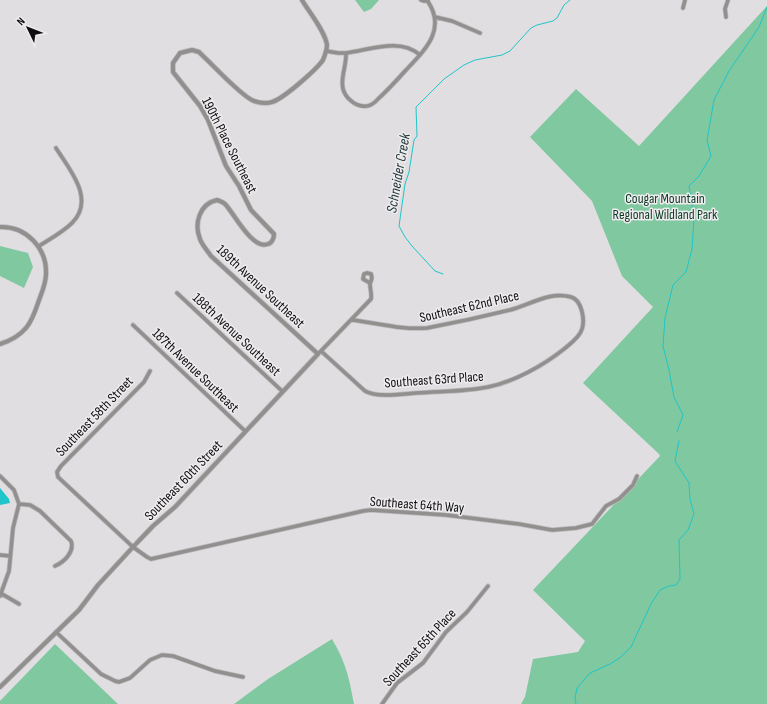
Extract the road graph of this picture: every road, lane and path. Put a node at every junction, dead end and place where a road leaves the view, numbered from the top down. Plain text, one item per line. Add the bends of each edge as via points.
1 (302, 0) edge
2 (421, 0) edge
3 (427, 0) edge
4 (685, 0) edge
5 (728, 0) edge
6 (683, 8) dead end
7 (435, 17) junction
8 (726, 17) dead end
9 (480, 33) dead end
10 (326, 51) junction
11 (346, 53) junction
12 (420, 55) junction
13 (56, 148) dead end
14 (204, 206) joint
15 (0, 227) edge
16 (39, 246) junction
17 (370, 283) dead end
18 (177, 293) dead end
19 (566, 297) joint
20 (352, 320) junction
21 (133, 325) dead end
22 (0, 344) edge
23 (320, 352) junction
24 (150, 371) dead end
25 (282, 391) junction
26 (371, 394) joint
27 (245, 431) junction
28 (0, 476) edge
29 (637, 476) dead end
30 (58, 477) joint
31 (19, 504) junction
32 (133, 547) junction
33 (0, 555) edge
34 (10, 556) junction
35 (55, 566) dead end
36 (488, 586) dead end
37 (1, 595) edge
38 (19, 604) dead end
39 (56, 632) junction
40 (243, 677) dead end
41 (0, 687) edge
42 (382, 704) edge

1 - 10 street via 324,37
2 - 3 street
3 - 7 street
4 - 6 street
5 - 8 street
7 - 9 street
7 - 12 street via 430,43
10 - 11 street
10 - 14 street, 190th Place Southeast via 320,63 284,96 273,102 262,103 249,100 199,52 189,50 178,55 173,63 173,72 208,120 226,166 251,210 273,232 274,237 268,244 262,244 240,226 222,202 217,200
11 - 12 street via 396,45 412,48
11 - 12 street via 343,92 356,105 368,106 378,99
13 - 16 street via 80,188 83,198 81,211 74,222
14 - 23 street, 189th Avenue Southeast via 197,227 210,256
15 - 16 street via 20,231 30,236
16 - 22 street via 45,259 46,273 35,313 23,331
17 - 20 street, Southeast 60th Street via 371,299
18 - 25 street, 188th Avenue Southeast
19 - 20 street, Southeast 62nd Place via 550,296 512,310 427,328 391,328
19 - 26 street, Southeast 63rd Place via 575,299 581,308 581,333 552,358 517,377 489,387 462,391
20 - 23 street, Southeast 60th Street
21 - 27 street, 187th Avenue Southeast
23 - 25 street, Southeast 60th Street
23 - 26 street, 189th Avenue Southeast
24 - 30 street, Southeast 58th Street via 144,382 61,466 57,472
25 - 27 street, Southeast 60th Street
27 - 32 street, Southeast 60th Street via 175,507
28 - 31 street via 14,490
29 - 32 street, Southeast 64th Way via 633,485 619,499 606,506 592,524 576,528 552,530 453,516 371,510 155,559 147,557
30 - 32 street, Southeast 64th Way
31 - 34 street
31 - 35 street via 30,505 40,511 71,542 71,552
32 - 39 street, Southeast 60th Street via 79,610
33 - 34 street
34 - 37 street via 9,571
36 - 42 street, Southeast 65th Place via 422,663 397,683
37 - 38 street
39 - 40 street via 101,674 119,682 130,678 150,660 162,655
39 - 41 street, Southeast 60th Street

